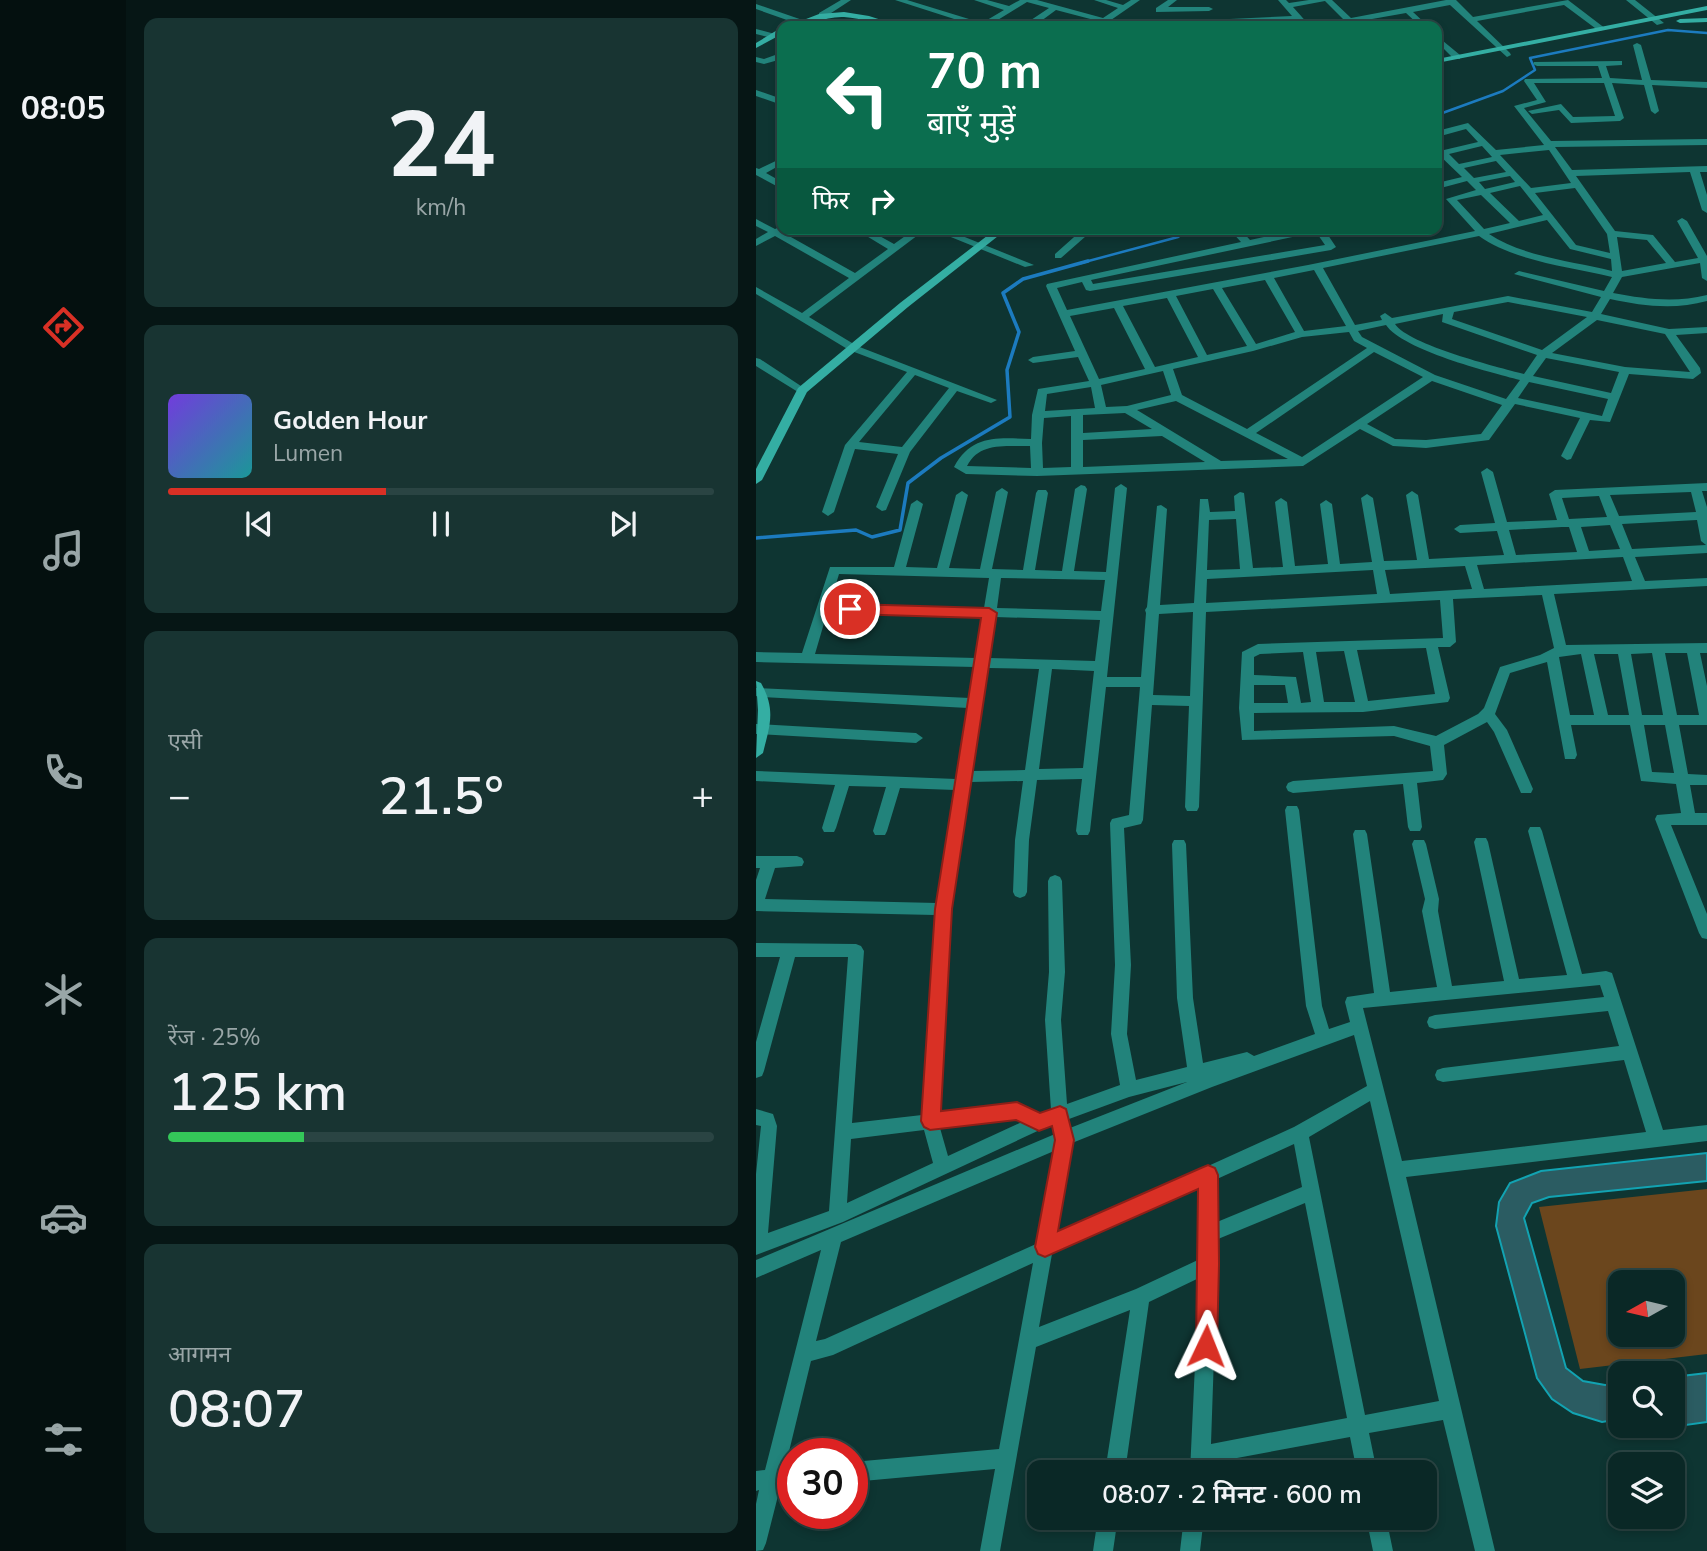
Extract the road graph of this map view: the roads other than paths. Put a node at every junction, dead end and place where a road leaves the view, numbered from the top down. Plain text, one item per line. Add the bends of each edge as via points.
1 (828, 0) edge
2 (899, 0) edge
3 (978, 0) edge
4 (1026, 0) edge
5 (1098, 0) edge
6 (1136, 0) edge
7 (1173, 0) edge
8 (1213, 0) edge
9 (1322, 0) edge
10 (1328, 0) edge
11 (1630, 0) edge
12 (1452, 1) edge
13 (1565, 1) edge
14 (844, 2) edge
15 (1285, 3) edge
16 (756, 6) edge
17 (1122, 7) junction
18 (1055, 8) junction
19 (1707, 8) edge
20 (1010, 9) junction
21 (1209, 9) junction
22 (1408, 11) junction
23 (849, 14) junction
24 (822, 15) junction
25 (1299, 18) junction
26 (1471, 20) junction
27 (1707, 20) edge
28 (789, 21) edge
29 (805, 21) edge
30 (860, 21) edge
31 (876, 21) edge
32 (968, 21) edge
33 (992, 21) edge
34 (1036, 21) edge
35 (1092, 21) edge
36 (1104, 21) edge
37 (1206, 21) edge
38 (1270, 21) edge
39 (1302, 21) edge
40 (1349, 21) edge
41 (1365, 21) edge
42 (1419, 21) edge
43 (1657, 21) junction
44 (1602, 29) junction
45 (756, 31) edge
46 (777, 34) edge
47 (772, 36) junction
48 (1442, 43) edge
49 (1637, 45) dead end
50 (756, 46) edge
51 (1504, 52) junction
52 (777, 56) edge
53 (1457, 57) junction
54 (756, 59) edge
55 (1442, 60) edge
56 (1601, 63) junction
57 (1619, 63) dead end
58 (1537, 64) dead end
59 (1442, 68) edge
60 (1607, 81) junction
61 (1648, 82) junction
62 (1707, 85) edge
63 (756, 93) edge
64 (777, 100) edge
65 (1655, 111) dead end
66 (1523, 112) junction
67 (1442, 133) edge
68 (1707, 142) edge
69 (1485, 143) junction
70 (1550, 145) junction
71 (1442, 154) edge
72 (1442, 155) edge
73 (1497, 155) junction
74 (1683, 159) junction
75 (777, 163) edge
76 (1458, 167) junction
77 (1707, 169) edge
78 (758, 172) edge
79 (1512, 173) junction
80 (1568, 173) junction
81 (1471, 180) junction
82 (777, 183) edge
83 (1442, 185) edge
84 (1576, 185) junction
85 (1525, 187) junction
86 (1483, 192) junction
87 (1707, 210) edge
88 (1550, 216) junction
89 (1682, 221) dead end
90 (756, 222) edge
91 (1517, 224) junction
92 (777, 230) edge
93 (777, 231) edge
94 (1483, 233) junction
95 (1612, 234) junction
96 (786, 235) edge
97 (870, 235) edge
98 (914, 235) edge
99 (950, 235) edge
100 (995, 235) edge
101 (1082, 235) edge
102 (1240, 235) edge
103 (1289, 235) edge
104 (1322, 235) edge
105 (756, 243) edge
106 (1248, 244) junction
107 (980, 248) junction
108 (895, 249) junction
109 (1058, 256) dead end
110 (1616, 257) junction
111 (1706, 259) edge
112 (1029, 265) dead end
113 (1672, 265) junction
114 (1317, 267) junction
115 (1519, 274) dead end
116 (1267, 275) junction
117 (1618, 275) junction
118 (856, 278) junction
119 (1707, 278) edge
120 (1085, 279) junction
121 (1216, 286) junction
122 (756, 290) edge
123 (1605, 294) junction
124 (1170, 295) junction
125 (1707, 298) edge
126 (1117, 304) junction
127 (1450, 310) junction
128 (1066, 314) junction
129 (1595, 316) junction
130 (802, 318) junction
131 (1387, 319) junction
132 (1351, 329) junction
133 (1707, 330) edge
134 (1669, 332) junction
135 (1301, 334) junction
136 (853, 348) junction
137 (1253, 348) junction
138 (1373, 348) junction
139 (1082, 353) junction
140 (1544, 354) junction
141 (1204, 359) junction
142 (1033, 360) dead end
143 (757, 362) edge
144 (1167, 366) junction
145 (1151, 370) junction
146 (1625, 370) junction
147 (913, 371) junction
148 (1431, 377) junction
149 (1526, 380) junction
150 (1095, 383) junction
151 (955, 387) junction
152 (802, 390) junction
153 (1177, 397) junction
154 (1615, 397) junction
155 (991, 400) dead end
156 (1511, 402) junction
157 (1127, 410) junction
158 (1102, 412) junction
159 (1077, 414) junction
160 (1038, 415) junction
161 (1586, 417) junction
162 (1360, 425) junction
163 (1165, 432) junction
164 (1248, 433) junction
165 (1077, 437) junction
166 (1036, 443) junction
167 (851, 445) junction
168 (905, 451) junction
169 (1567, 456) dead end
170 (1303, 462) junction
171 (1221, 467) junction
172 (1077, 471) junction
173 (1037, 472) junction
174 (1487, 472) dead end
175 (756, 480) edge
176 (1701, 487) edge
177 (1121, 488) dead end
178 (1081, 489) dead end
179 (1002, 492) dead end
180 (1603, 492) junction
181 (1042, 493) dead end
182 (962, 495) dead end
183 (1412, 495) dead end
184 (1240, 496) dead end
185 (1367, 498) dead end
186 (1281, 502) dead end
187 (917, 504) dead end
188 (1326, 504) dead end
189 (882, 507) dead end
190 (1161, 509) dead end
191 (828, 512) dead end
192 (1241, 515) junction
193 (1702, 516) junction
194 (1613, 519) junction
195 (1569, 523) junction
196 (1502, 527) junction
197 (1460, 529) dead end
198 (1707, 541) edge
199 (1707, 549) edge
200 (1628, 554) junction
201 (1585, 556) junction
202 (1511, 559) junction
203 (1470, 562) junction
204 (1424, 564) junction
205 (1378, 566) junction
206 (1335, 569) junction
207 (900, 571) junction
208 (1290, 571) junction
209 (942, 572) junction
210 (990, 573) junction
211 (1247, 573) junction
212 (1027, 574) junction
213 (1067, 575) junction
214 (1201, 575) junction
215 (1110, 576) junction
216 (1707, 582) edge
217 (1640, 585) junction
218 (1547, 590) junction
219 (1479, 593) junction
220 (1446, 595) junction
221 (1384, 598) junction
222 (823, 608) junction
223 (1200, 608) junction
224 (1151, 610) junction
225 (989, 613) junction
226 (1105, 617) junction
227 (1431, 643) junction
228 (1350, 647) junction
229 (1309, 648) junction
230 (1700, 648) edge
231 (1624, 649) junction
232 (1658, 649) junction
233 (1587, 650) junction
234 (1556, 653) junction
235 (756, 657) edge
236 (807, 659) junction
237 (982, 663) junction
238 (1046, 663) junction
239 (1101, 666) junction
240 (1247, 680) junction
241 (1098, 682) junction
242 (1146, 682) junction
243 (758, 689) edge
244 (1144, 700) junction
245 (1195, 701) junction
246 (976, 703) junction
247 (1318, 707) junction
248 (1363, 707) junction
249 (1246, 708) junction
250 (1298, 708) junction
251 (1487, 713) junction
252 (1564, 720) junction
253 (1602, 720) junction
254 (1636, 720) junction
255 (1671, 720) junction
256 (1707, 720) edge
257 (759, 729) edge
258 (1305, 734) junction
259 (916, 738) dead end
260 (1437, 742) junction
261 (756, 753) edge
262 (1570, 755) dead end
263 (1089, 774) junction
264 (1031, 775) junction
265 (756, 776) edge
266 (1409, 778) junction
267 (1682, 779) junction
268 (844, 780) junction
269 (1707, 780) edge
270 (964, 781) junction
271 (895, 782) junction
272 (1293, 787) dead end
273 (1526, 789) dead end
274 (1192, 807) dead end
275 (1292, 810) dead end
276 (1689, 819) junction
277 (1707, 819) edge
278 (1415, 827) dead end
279 (829, 828) dead end
280 (880, 831) dead end
281 (1083, 831) dead end
282 (1535, 831) dead end
283 (1360, 834) dead end
284 (1481, 842) dead end
285 (1179, 844) dead end
286 (1419, 844) dead end
287 (763, 862) edge
288 (797, 862) dead end
289 (1055, 880) dead end
290 (1020, 892) dead end
291 (756, 905) edge
292 (943, 909) junction
293 (1706, 927) edge
294 (756, 950) edge
295 (789, 951) junction
296 (1576, 981) junction
297 (1513, 987) junction
298 (1446, 993) junction
299 (1383, 999) junction
300 (1614, 1003) junction
301 (1435, 1023) dead end
302 (1359, 1026) junction
303 (1324, 1038) junction
304 (1287, 1051) junction
305 (1629, 1052) junction
306 (1196, 1070) junction
307 (756, 1071) edge
308 (1443, 1074) dead end
309 (1129, 1089) junction
310 (1376, 1089) junction
311 (1060, 1115) junction
312 (756, 1116) edge
313 (930, 1121) junction
314 (1039, 1122) junction
315 (843, 1132) junction
316 (1300, 1133) junction
317 (1707, 1133) edge
318 (1657, 1139) junction
319 (1064, 1140) junction
320 (942, 1166) junction
321 (1395, 1170) junction
322 (1208, 1175) junction
323 (1311, 1192) junction
324 (837, 1216) junction
325 (1209, 1234) junction
326 (832, 1237) junction
327 (757, 1245) edge
328 (1045, 1247) junction
329 (1209, 1264) junction
330 (756, 1269) edge
331 (1141, 1296) junction
332 (1028, 1341) junction
333 (803, 1353) junction
334 (1449, 1409) junction
335 (1358, 1426) junction
336 (1007, 1458) junction
337 (1117, 1460) edge
338 (1201, 1460) edge
339 (1218, 1460) edge
340 (1365, 1460) edge
341 (868, 1471) edge
342 (764, 1480) edge
343 (1106, 1530) edge
344 (1192, 1530) edge
345 (1379, 1530) edge
346 (756, 1543) edge
347 (990, 1551) edge
348 (1103, 1551) edge
349 (1190, 1551) edge
350 (1383, 1551) edge
351 (1485, 1551) edge

1 - 14 street
2 - 32 street
3 - 20 street
4 - 18 street
4 - 20 street
5 - 17 street
6 - 17 street
7 - 21 street via 1159,10
8 - 21 street
9 - 15 street
10 - 40 street
11 - 43 street
12 - 22 street
12 - 26 street
13 - 26 street
13 - 44 street
14 - 24 street
15 - 25 street
16 - 28 street
17 - 36 street
18 - 34 street
18 - 35 street
19 - 43 main road
20 - 33 street
21 - 37 street
22 - 41 street
22 - 42 street
23 - 24 main road
23 - 30 main road
23 - 31 main road
24 - 29 main road
25 - 38 street
25 - 39 street
26 - 51 street
27 - 43 main road
43 - 44 main road
43 - 51 main road
44 - 51 main road
45 - 47 street
46 - 47 main road
47 - 50 main road
48 - 53 street
49 - 61 street
51 - 53 main road
51 - 59 main road
52 - 54 street via 764,62
53 - 55 main road
56 - 57 street
56 - 58 street
56 - 60 street
60 - 61 street
60 - 66 street via 1528,81 1542,102 1519,104
60 - 66 street via 1619,119 1571,120 1561,107
61 - 62 street
61 - 65 street
63 - 64 street
66 - 70 street
67 - 69 street via 1468,126
68 - 74 street
69 - 71 street
69 - 73 street
70 - 73 street
70 - 74 street
70 - 80 street
72 - 76 street
73 - 76 street
73 - 79 street
74 - 77 street
74 - 80 street
74 - 87 street
75 - 78 street
76 - 81 street
78 - 82 street
79 - 81 street
79 - 85 street
80 - 84 street
81 - 83 street
81 - 86 street
84 - 85 street
84 - 95 street
85 - 86 street
85 - 88 street
86 - 91 street
86 - 94 street via 1451,199
88 - 91 street
88 - 110 street via 1573,247
89 - 111 street
90 - 92 street
91 - 94 street
93 - 105 street
94 - 114 street
94 - 117 street via 1506,248
95 - 110 street
95 - 113 street via 1650,237
96 - 118 street
97 - 108 street
98 - 108 street
99 - 107 street
100 - 107 main road
101 - 109 street
102 - 106 street
103 - 106 street
104 - 120 street via 1331,247 1090,288
106 - 120 street
107 - 112 street
107 - 136 main road
108 - 118 street
110 - 117 street
111 - 113 street
111 - 119 street
113 - 117 street
114 - 116 street
114 - 132 street
115 - 123 street
116 - 121 street
116 - 135 street
117 - 123 street
118 - 130 street
120 - 128 street via 1051,286
121 - 124 street
121 - 137 street
122 - 130 street
123 - 125 street via 1674,305
123 - 129 street
124 - 126 street
124 - 141 street
126 - 128 street
126 - 145 street
127 - 129 street via 1508,299
127 - 131 street
127 - 140 street via 1446,320
128 - 139 street
129 - 134 street
129 - 140 street
130 - 136 street
131 - 132 street
131 - 149 street via 1395,331 1419,344
132 - 135 street
132 - 138 street
133 - 134 street
134 - 146 street via 1695,368 1693,376
135 - 137 street
136 - 147 street
136 - 152 main road
137 - 141 street
138 - 148 street
138 - 164 street
139 - 142 street
139 - 150 street
140 - 146 street
140 - 149 street
141 - 144 street
143 - 152 street
144 - 145 street
144 - 153 street
145 - 150 street
146 - 154 street
147 - 151 street
147 - 167 street
148 - 156 street
148 - 162 street
149 - 154 street
149 - 156 street
150 - 158 street
150 - 160 street via 1042,391
151 - 155 street
151 - 168 street
152 - 175 main road
153 - 157 street
153 - 164 street
154 - 161 street via 1605,420
156 - 161 street
156 - 162 street via 1485,437 1467,441 1392,442
157 - 158 street
157 - 163 street
158 - 159 street
159 - 160 street
159 - 165 street
160 - 166 street
161 - 169 street
162 - 170 street
163 - 165 street
163 - 171 street
164 - 170 street
165 - 172 street
166 - 173 street
166 - 173 street via 978,445 964,455 960,467
167 - 168 street
167 - 191 street
168 - 189 street
170 - 171 street
171 - 172 street
172 - 173 street
174 - 196 street
176 - 180 street
176 - 193 street
177 - 215 street
178 - 213 street
179 - 210 street
180 - 194 street
180 - 195 street via 1555,494
181 - 212 street
182 - 209 street
183 - 204 street
184 - 192 street
185 - 205 street
186 - 208 street
187 - 207 street
188 - 206 street
190 - 224 street
192 - 211 street
192 - 214 street via 1204,509
193 - 194 street
193 - 198 street
194 - 195 street
194 - 200 street
195 - 196 street
195 - 201 street
196 - 197 street
196 - 202 street
199 - 200 street
200 - 201 street
200 - 217 street
201 - 202 street
202 - 203 street
203 - 204 street
203 - 219 street
204 - 205 street
205 - 206 street
205 - 221 street
206 - 208 street
207 - 209 street
207 - 222 street via 834,569
208 - 211 street
209 - 210 street
210 - 212 street
210 - 225 street
211 - 214 street
212 - 213 street
213 - 215 street
214 - 223 street
215 - 226 street
216 - 217 street
217 - 218 street
218 - 219 street
218 - 234 street
219 - 220 street
220 - 221 street
220 - 227 street via 1450,642
221 - 223 street
222 - 225 street
222 - 236 street
223 - 224 street
223 - 245 street
224 - 242 street
225 - 226 street
225 - 237 street
226 - 239 street
227 - 228 street
227 - 248 street via 1443,698
228 - 229 street
228 - 248 street
229 - 240 street via 1250,652
229 - 247 street
230 - 232 street
230 - 256 street
231 - 232 street
231 - 233 street
231 - 254 street
232 - 255 street
233 - 234 street
233 - 253 street
234 - 251 street via 1504,670
234 - 252 street
235 - 236 street
236 - 237 street
237 - 238 street
237 - 246 street
238 - 239 street
238 - 264 street
239 - 241 street
240 - 249 street
240 - 250 street via 1290,680
241 - 242 street
241 - 263 street
242 - 244 street
243 - 246 street
243 - 257 main road via 766,706
244 - 245 street
244 - 309 street via 1136,820 1117,823 1123,965 1119,1034
245 - 274 street
246 - 270 street
247 - 248 street
247 - 250 street
249 - 250 street
249 - 258 street via 1247,737
250 - 258 street
251 - 260 street
251 - 273 street via 1507,743
252 - 253 street
252 - 262 street
253 - 254 street
254 - 255 street
254 - 267 street via 1646,777
255 - 256 street
255 - 267 street
257 - 259 street
257 - 261 main road
258 - 260 street via 1394,731
260 - 266 street via 1439,775
263 - 264 street
263 - 281 street
264 - 270 street
264 - 290 street
265 - 268 street
266 - 272 street
266 - 278 street
267 - 269 street
267 - 276 street
268 - 271 street
268 - 279 street
270 - 271 street
270 - 292 street
271 - 280 street
275 - 303 street via 1314,1006
276 - 277 street
276 - 293 street via 1662,819
282 - 296 street
283 - 299 street
284 - 297 street
285 - 306 street via 1185,998
286 - 298 street
287 - 288 street
287 - 291 street
289 - 311 street via 1053,1020
291 - 292 street
292 - 313 street
294 - 295 street
295 - 307 street
295 - 315 street via 856,951
296 - 297 street
296 - 300 street via 1606,978
297 - 298 street
298 - 299 street
299 - 302 street via 1353,1002
300 - 301 street
300 - 305 street
302 - 303 street
302 - 310 street
303 - 304 street
304 - 306 street
304 - 319 street
305 - 308 street
305 - 318 street
306 - 309 street
309 - 311 street
310 - 316 street
310 - 321 street
311 - 314 street
311 - 319 street
312 - 327 street via 767,1120 769,1126
313 - 314 street via 1017,1111
313 - 315 street
313 - 320 street
314 - 320 street
315 - 324 street
316 - 322 street
316 - 323 street
317 - 318 street
318 - 321 street
319 - 326 street
319 - 328 street
320 - 324 street
321 - 334 street
322 - 325 street
322 - 328 street
323 - 325 street
323 - 335 street
324 - 327 street
325 - 329 street
326 - 330 street
326 - 333 street
328 - 332 street
328 - 333 street via 826,1348
329 - 331 street
329 - 338 street
331 - 332 street
331 - 337 street
332 - 336 street
333 - 342 street
334 - 335 street
334 - 351 street
335 - 339 street
335 - 340 street
336 - 341 street
336 - 347 street
342 - 346 street
343 - 348 street
344 - 349 street
345 - 350 street

